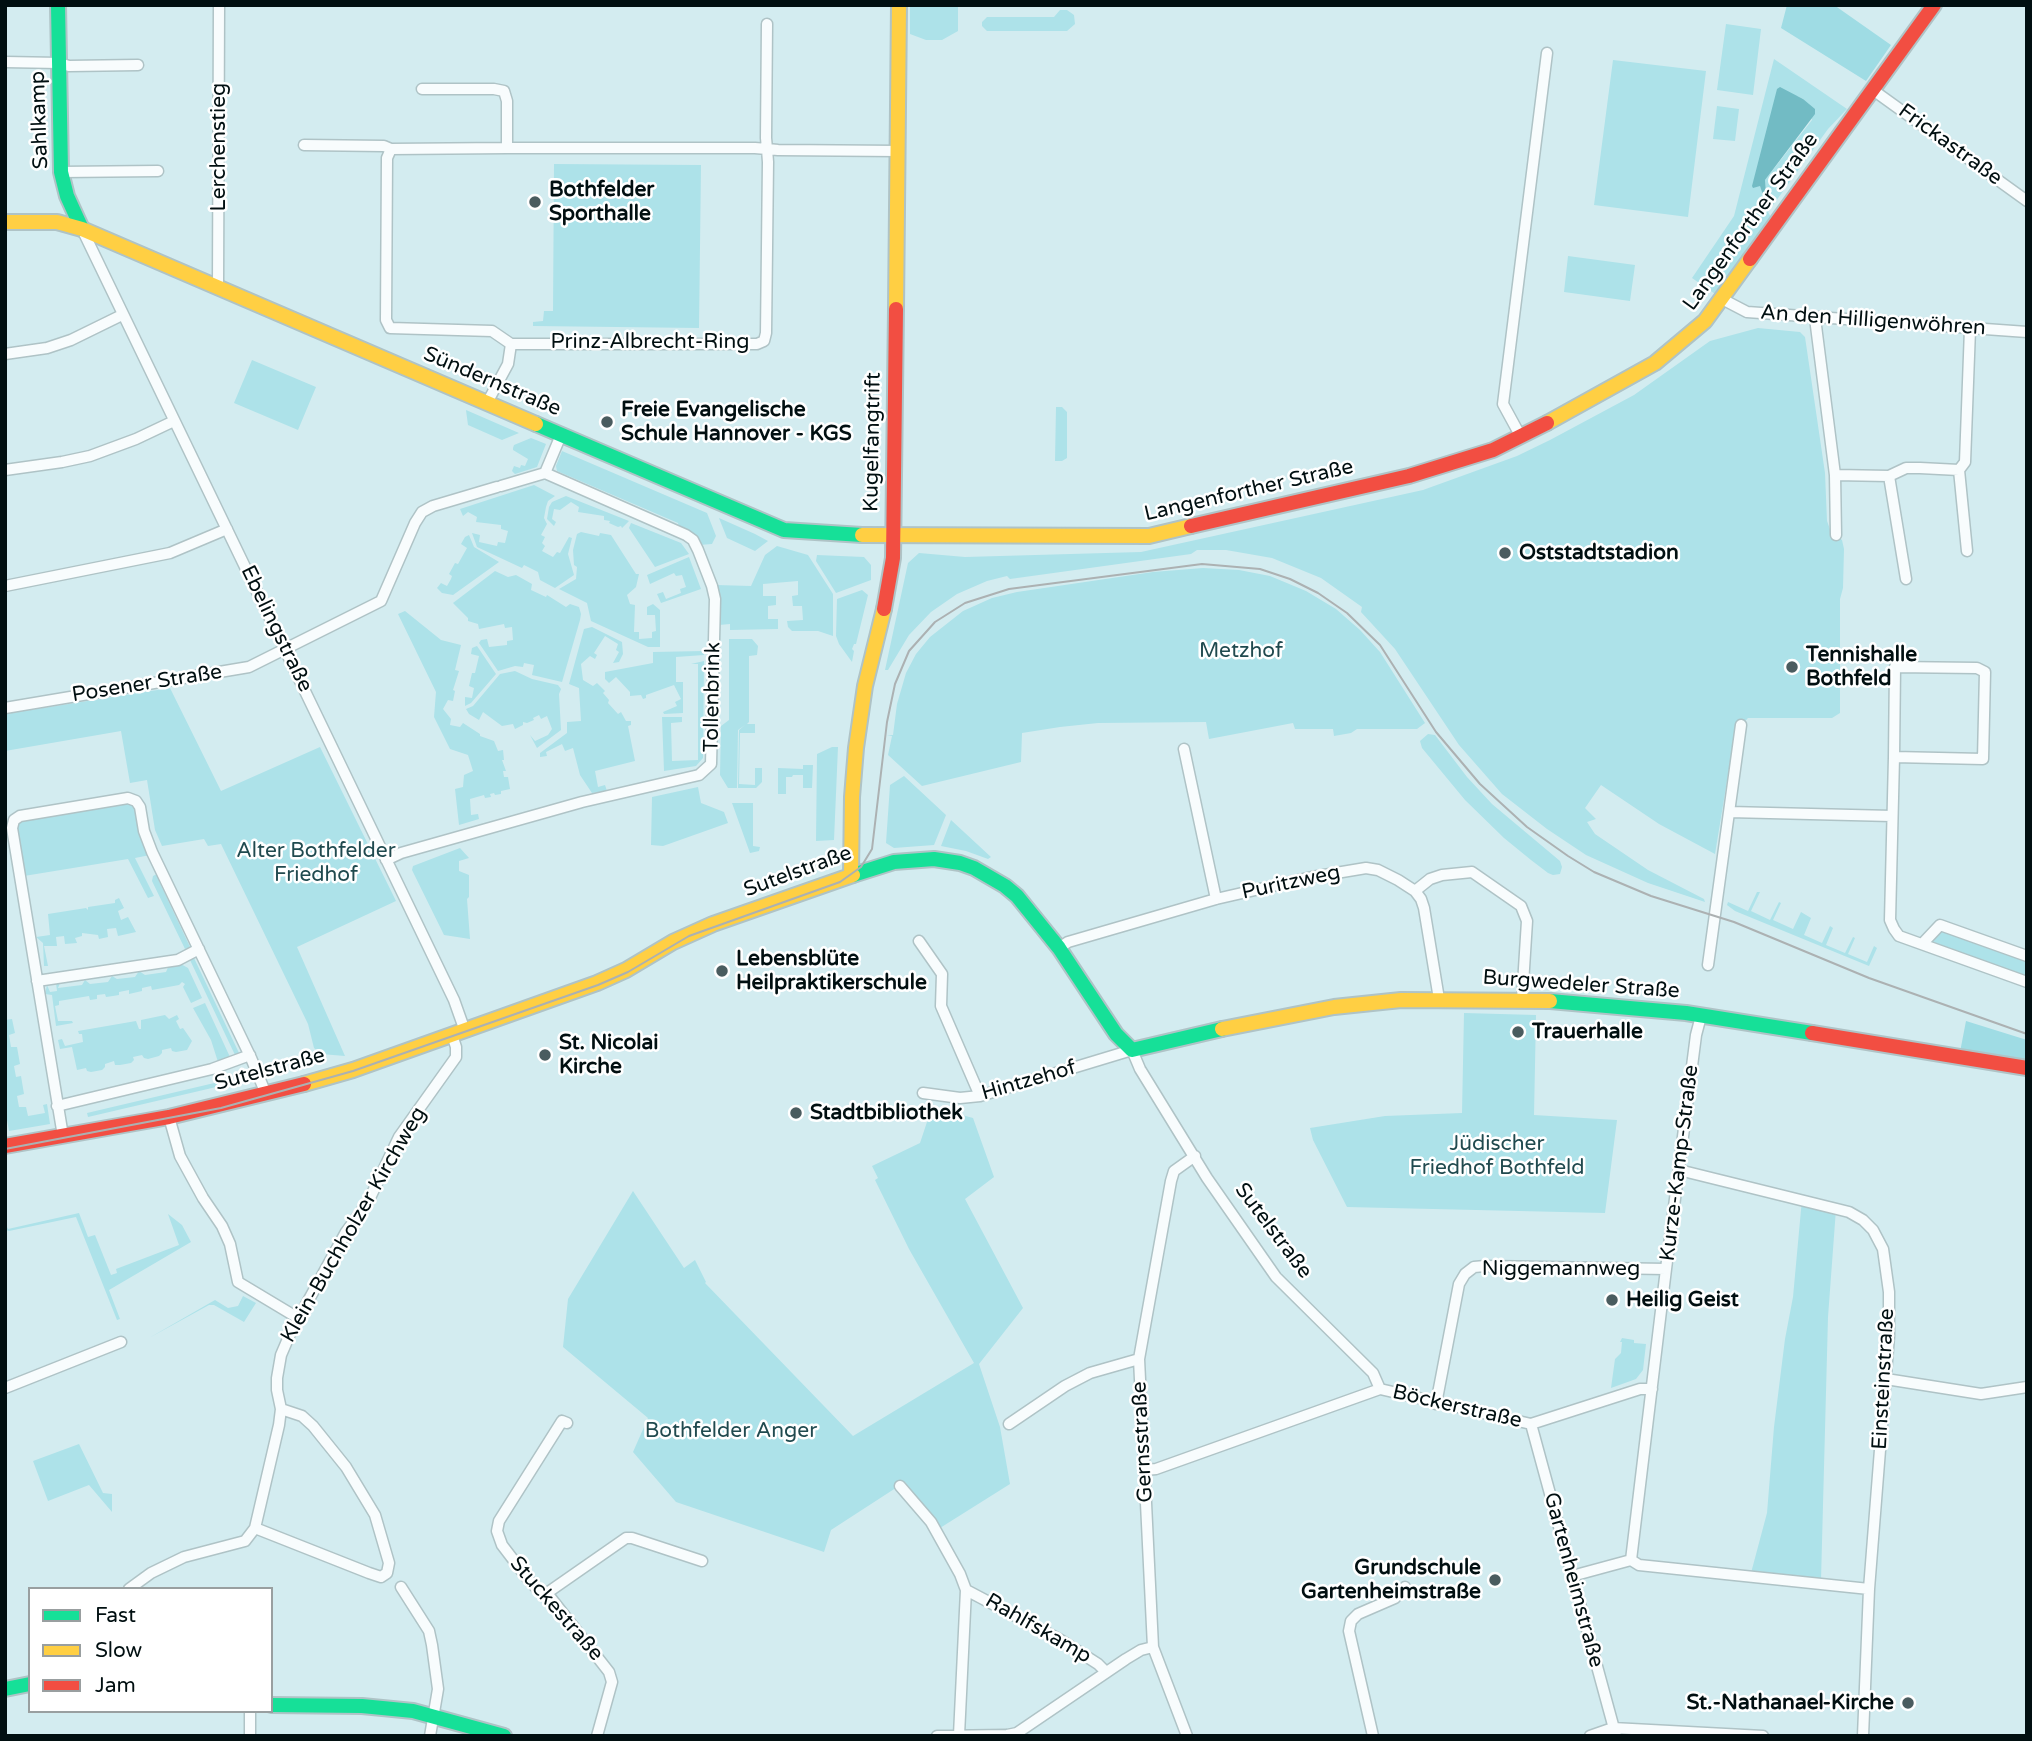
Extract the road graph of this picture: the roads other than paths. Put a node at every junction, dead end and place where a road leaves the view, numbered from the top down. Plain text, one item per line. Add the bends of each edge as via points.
1 (58, 5) edge
2 (219, 5) edge
3 (899, 5) edge
4 (1934, 5) edge
5 (767, 24) dead end
6 (1547, 53) dead end
7 (5, 62) edge
8 (58, 63) junction
9 (138, 65) dead end
10 (422, 89) dead end
11 (1873, 90) junction
12 (304, 145) dead end
13 (507, 148) junction
14 (391, 149) junction
15 (767, 149) junction
16 (898, 151) junction
17 (158, 171) dead end
18 (61, 172) junction
19 (2027, 201) edge
20 (5, 222) edge
21 (82, 229) junction
22 (218, 288) junction
23 (1722, 299) junction
24 (122, 315) junction
25 (1815, 318) junction
26 (1970, 329) junction
27 (2027, 332) edge
28 (511, 344) junction
29 (5, 354) edge
30 (486, 403) junction
31 (174, 421) junction
32 (561, 435) junction
33 (1521, 437) junction
34 (5, 470) edge
35 (1959, 470) junction
36 (545, 473) junction
37 (1835, 475) junction
38 (1889, 476) junction
39 (227, 529) junction
40 (1836, 535) dead end
41 (893, 536) junction
42 (1967, 551) dead end
43 (1906, 579) dead end
44 (5, 586) edge
45 (285, 649) junction
46 (5, 708) edge
47 (1741, 725) dead end
48 (1184, 749) dead end
49 (1894, 757) junction
50 (1729, 812) junction
51 (1892, 816) junction
52 (386, 860) junction
53 (851, 875) junction
54 (1415, 891) junction
55 (1216, 899) junction
56 (919, 941) dead end
57 (1923, 943) junction
58 (1059, 948) junction
59 (199, 949) junction
60 (2027, 956) edge
61 (1708, 965) dead end
62 (37, 981) junction
63 (2027, 982) edge
64 (1439, 999) junction
65 (1522, 1000) junction
66 (1701, 1016) junction
67 (459, 1033) junction
68 (1132, 1050) junction
69 (250, 1055) junction
70 (2027, 1068) edge
71 (923, 1093) dead end
72 (266, 1094) junction
73 (980, 1097) junction
74 (57, 1106) junction
75 (169, 1117) junction
76 (63, 1136) junction
77 (5, 1146) edge
78 (1195, 1156) junction
79 (1679, 1170) junction
80 (1666, 1269) junction
81 (298, 1318) junction
82 (121, 1342) dead end
83 (1139, 1359) junction
84 (1885, 1379) junction
85 (2027, 1387) edge
86 (5, 1388) edge
87 (1652, 1389) junction
88 (1380, 1390) junction
89 (1436, 1404) junction
90 (281, 1409) junction
91 (567, 1423) dead end
92 (1009, 1424) dead end
93 (1531, 1424) junction
94 (1145, 1470) junction
95 (900, 1486) dead end
96 (255, 1528) junction
97 (1631, 1560) junction
98 (702, 1561) dead end
99 (1572, 1576) junction
100 (132, 1587) edge
101 (401, 1587) dead end
102 (1405, 1587) dead end
103 (1869, 1589) junction
104 (966, 1590) junction
105 (547, 1593) junction
106 (1153, 1647) junction
107 (1106, 1672) junction
108 (28, 1684) edge
109 (5, 1689) edge
110 (273, 1705) edge
111 (250, 1713) edge
112 (434, 1715) junction
113 (1615, 1732) edge
114 (959, 1735) edge
115 (1007, 1735) edge
116 (250, 1736) edge
117 (430, 1736) edge
118 (504, 1736) edge
119 (597, 1736) edge
120 (937, 1736) edge
121 (1187, 1736) edge
122 (1373, 1736) edge
123 (1590, 1736) edge
124 (1763, 1736) edge
125 (1863, 1736) edge

1 - 8 main road, Sahlkamp
2 - 22 street, Lerchenstieg
3 - 16 main road, Kugelfangtrift
4 - 11 main road, Langenforther Straße
5 - 15 street
6 - 33 street via 1503,404
7 - 8 street
8 - 9 street
8 - 18 main road, Sahlkamp
10 - 13 street via 504,92
11 - 19 street, Frickastraße
11 - 23 main road, Langenforther Straße
12 - 14 street
13 - 14 street
13 - 15 street
14 - 28 street, Prinz-Albrecht-Ring via 387,158 386,320 390,328 492,331
15 - 16 street
15 - 28 street, Prinz-Albrecht-Ring via 764,341
16 - 41 main road, Kugelfangtrift
17 - 18 street
18 - 21 main road, Sahlkamp
20 - 21 main road, Sündernstraße via 57,222
21 - 22 main road, Sündernstraße
21 - 24 street, Ebelingstraße
22 - 30 main road, Sündernstraße
23 - 25 street, An den Hilligenwöhren via 1747,312
23 - 33 main road, Langenforther Straße via 1693,334 1655,363
24 - 29 street via 47,348
24 - 31 street, Ebelingstraße
25 - 26 street, An den Hilligenwöhren
25 - 37 street
26 - 27 street, An den Hilligenwöhren
26 - 35 street via 1965,463
28 - 30 street via 508,363
30 - 32 main road, Sündernstraße
31 - 34 street via 90,456
31 - 39 street, Ebelingstraße
32 - 36 street
32 - 41 main road, Sündernstraße via 783,530
33 - 41 main road, Langenforther Straße via 1409,476 1149,536
35 - 38 street via 1906,468
35 - 42 street
36 - 45 street via 422,512 381,601
36 - 52 street, Tollenbrink via 693,540 715,599 711,764 699,775 582,802
37 - 38 street
37 - 40 street
38 - 43 street
39 - 44 street via 170,553
39 - 45 street, Ebelingstraße
41 - 53 main road, Kugelfangtrift via 889,584 867,675 856,748
45 - 46 street, Posener Straße via 236,670
45 - 52 street, Ebelingstraße
47 - 50 street
48 - 55 street
49 - 49 street via 1895,667 1977,668 1984,672 1983,759
49 - 51 street
50 - 51 street
50 - 61 street
51 - 57 street via 1890,920 1899,936
52 - 67 street, Ebelingstraße via 454,1000
53 - 58 main road, Sutelstraße via 894,862 934,859 960,863 988,874 1017,896
53 - 67 main road, Sutelstraße via 713,924 611,977
54 - 55 street, Puritzweg via 1366,868
54 - 64 street via 1424,908
54 - 65 street via 1442,875 1472,872 1521,906 1527,921
55 - 58 street, Puritzweg
56 - 73 street via 942,974 941,1006
57 - 60 street via 1940,925
57 - 63 street
58 - 68 main road, Sutelstraße via 1116,1034
59 - 62 street via 178,960
59 - 62 street via 147,839 141,807 135,801 128,798 20,816 12,828
59 - 69 street
62 - 74 street
64 - 65 main road, Burgwedeler Straße
64 - 68 main road, Burgwedeler Straße via 1334,1007
65 - 66 main road, Burgwedeler Straße
66 - 70 main road, Burgwedeler Straße
66 - 79 street, Kurze-Kamp-Straße
67 - 72 main road, Sutelstraße
67 - 81 street, Klein-Buchholzer Kirchweg via 456,1057 399,1137 368,1202
68 - 73 street, Hintzehof
68 - 78 street, Sutelstraße
69 - 72 street
69 - 74 street via 212,1069
71 - 73 street, Hintzehof
72 - 75 main road, Sutelstraße
74 - 76 street
75 - 76 main road, Sutelstraße
75 - 81 street via 180,1156 230,1244 238,1282
76 - 77 main road, Sutelstraße
78 - 83 street, Gernsstraße via 1174,1171 1171,1181
78 - 88 street, Sutelstraße via 1276,1278 1373,1373
79 - 80 street, Kurze-Kamp-Straße
79 - 84 street, Einsteinstraße via 1849,1212 1873,1230 1883,1249 1888,1280
80 - 87 street, Kurze-Kamp-Straße
80 - 89 street, Niggemannweg via 1485,1266 1465,1273
81 - 90 street, Klein-Buchholzer Kirchweg via 277,1371
82 - 86 street
83 - 92 street via 1090,1373
83 - 94 street, Gernsstraße
84 - 85 street via 1981,1394
84 - 103 street, Einsteinstraße
87 - 93 street, Böckerstraße
87 - 97 street, Kurze-Kamp-Straße
88 - 89 street, Böckerstraße
88 - 94 street, Böckerstraße
89 - 93 street, Böckerstraße
90 - 96 street, Klein-Buchholzer Kirchweg
90 - 96 street via 302,1416 346,1467 375,1515 389,1563 387,1573 381,1577 369,1573
91 - 105 street, Stuckestraße via 562,1421 558,1427 497,1531 528,1579
93 - 99 street, Gartenheimstraße
94 - 106 street, Gernsstraße
95 - 104 street via 931,1522
96 - 100 street via 245,1541 184,1556
97 - 99 street
97 - 103 street via 1639,1565
98 - 105 street via 626,1538
99 - 113 street, Gartenheimstraße
101 - 112 street via 429,1631 438,1689
102 - 122 street via 1395,1598 1351,1621 1349,1631
103 - 125 street, Einsteinstraße
104 - 107 street, Rahlfskamp via 1059,1639
104 - 114 street
105 - 119 street, Stuckestraße via 609,1672 612,1682
106 - 107 street
106 - 121 street, Gernsstraße
107 - 115 street via 1017,1733
108 - 109 main road
110 - 112 main road via 372,1707
111 - 116 street
112 - 117 street
112 - 118 main road
113 - 123 street
113 - 124 street
114 - 115 street
114 - 120 street

